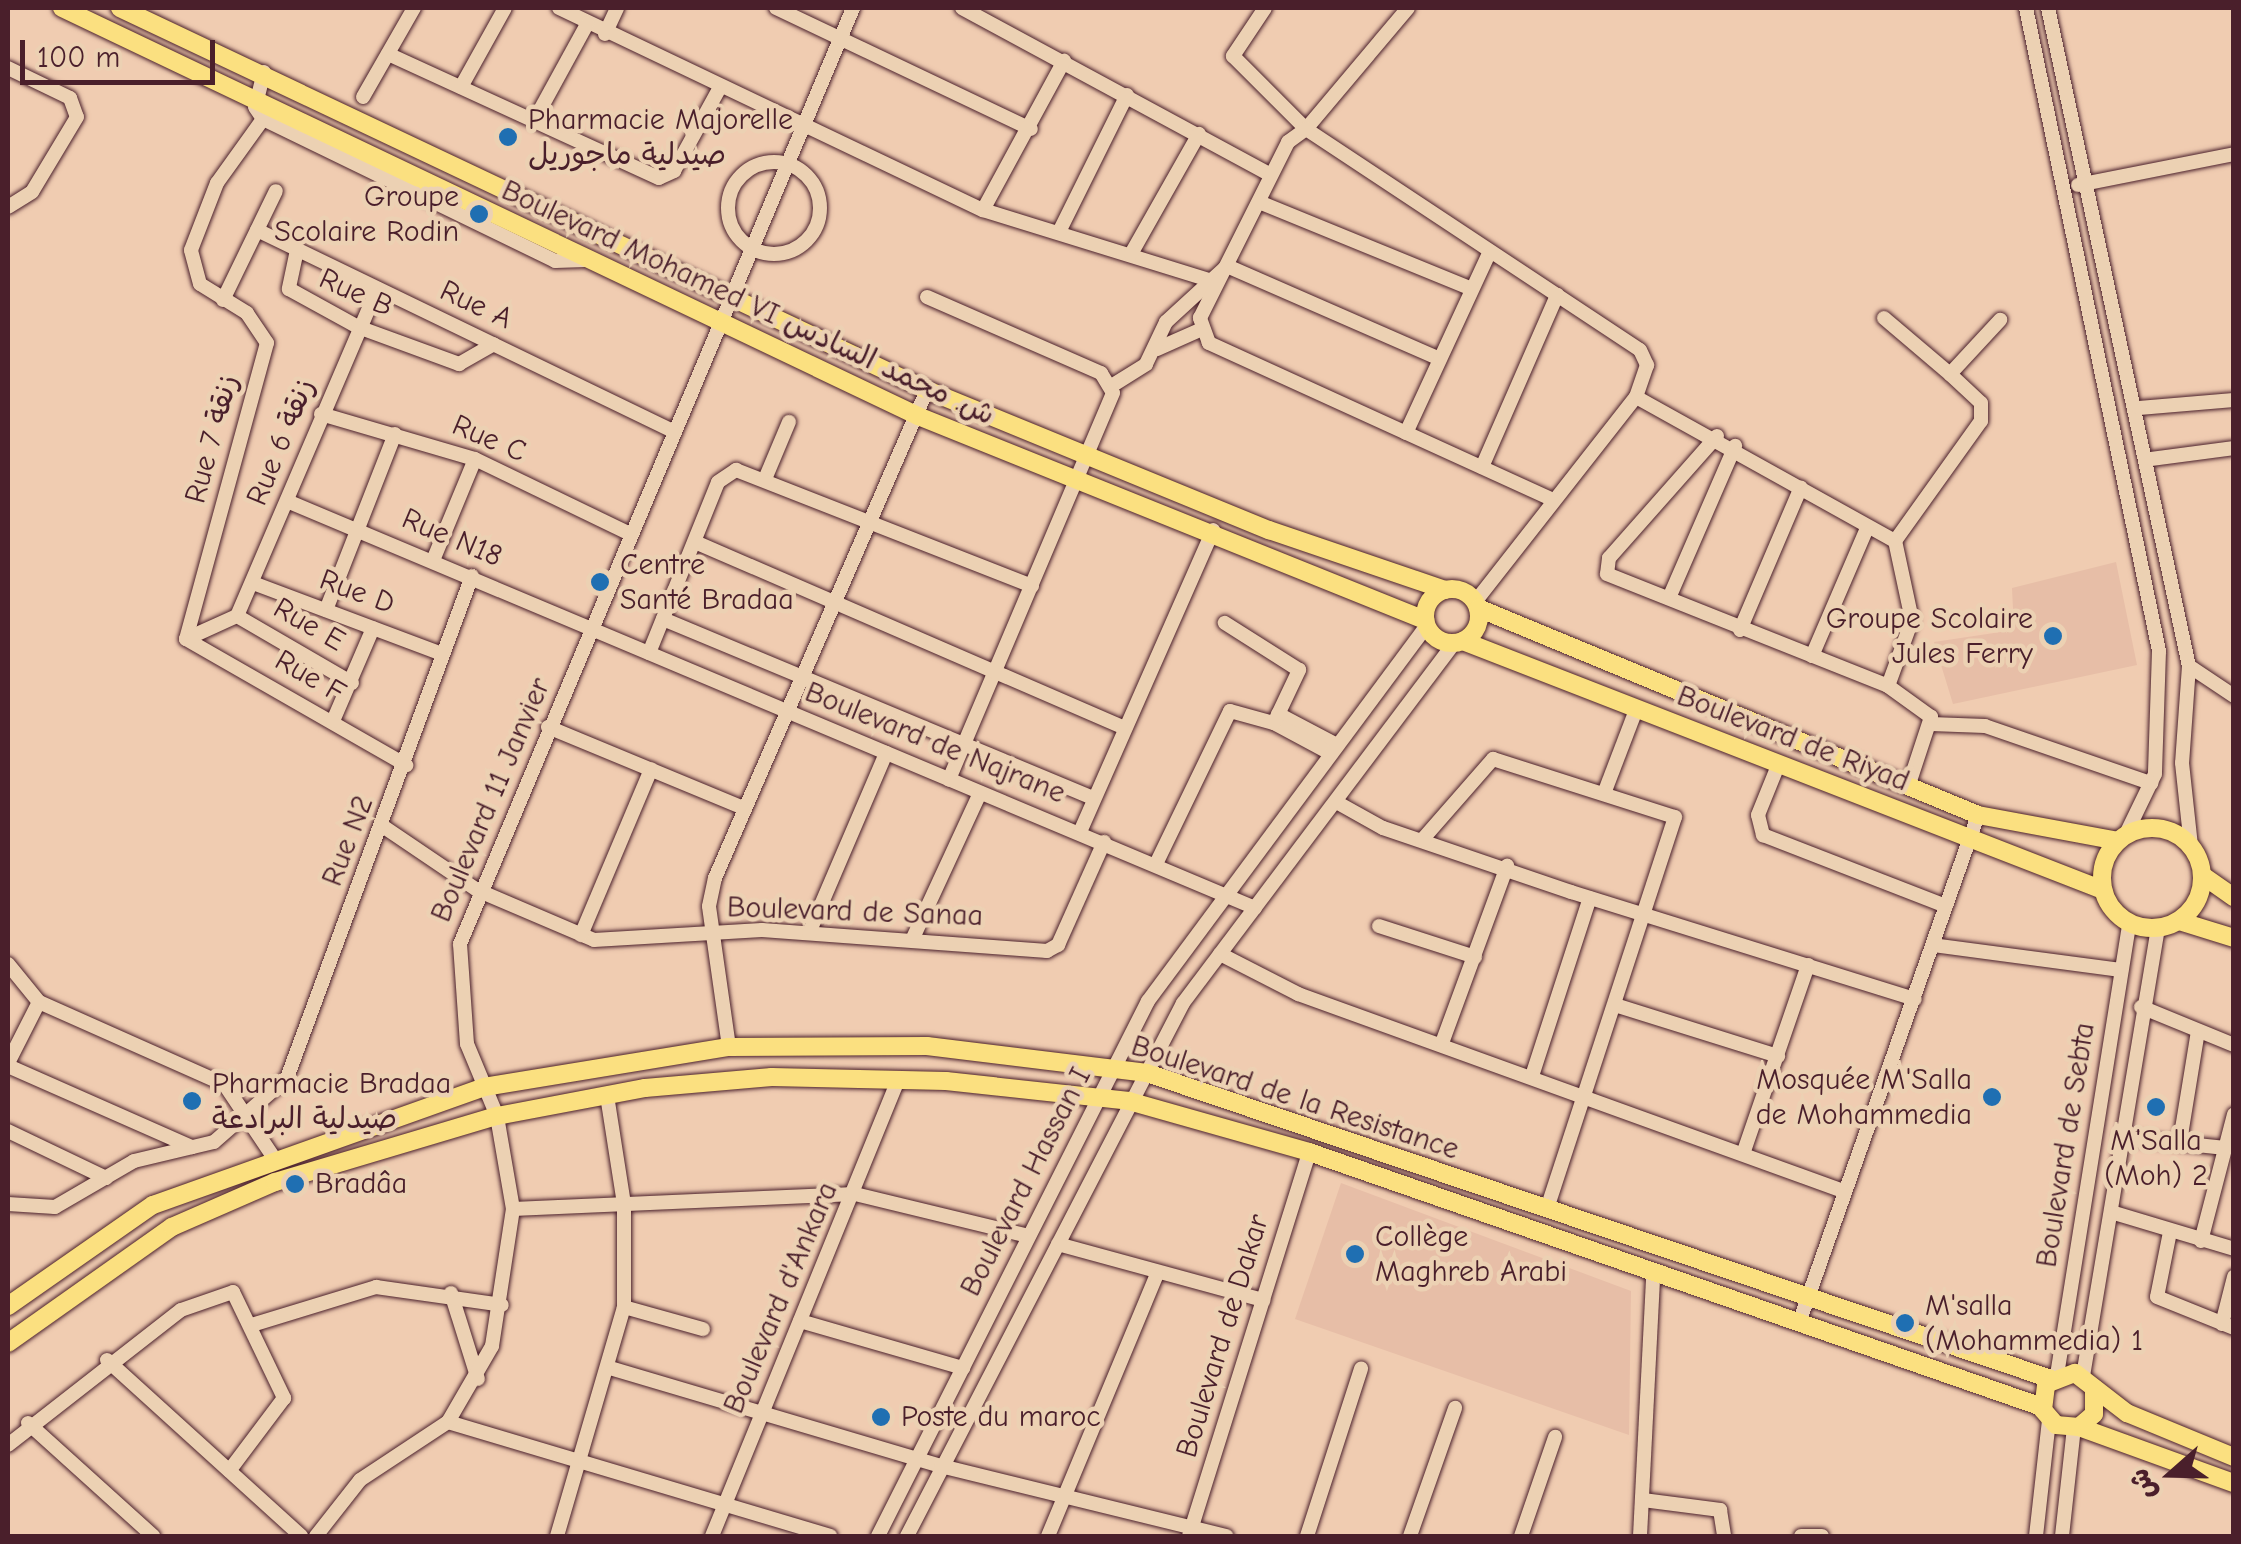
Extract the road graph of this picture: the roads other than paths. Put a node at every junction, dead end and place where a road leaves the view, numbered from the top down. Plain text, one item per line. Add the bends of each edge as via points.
1 (62, 8) edge
2 (120, 8) edge
3 (414, 8) edge
4 (504, 8) edge
5 (559, 8) edge
6 (617, 8) edge
7 (776, 8) edge
8 (853, 8) edge
9 (962, 8) edge
10 (1265, 8) edge
11 (1408, 8) edge
12 (2026, 8) edge
13 (2048, 8) edge
14 (587, 24) junction
15 (605, 34) junction
16 (837, 37) junction
17 (388, 54) junction
18 (1064, 62) junction
19 (8, 68) edge
20 (264, 72) junction
21 (461, 87) junction
22 (719, 89) junction
23 (255, 94) junction
24 (1128, 95) junction
25 (363, 98) dead end
26 (264, 119) junction
27 (534, 122) junction
28 (1306, 128) junction
29 (1031, 129) junction
30 (802, 130) junction
31 (1200, 134) junction
32 (2234, 154) edge
33 (792, 163) junction
34 (1269, 174) junction
35 (2086, 184) junction
36 (2068, 187) junction
37 (276, 191) dead end
38 (424, 191) junction
39 (1259, 202) junction
40 (8, 207) edge
41 (982, 210) junction
42 (258, 230) junction
43 (1059, 232) junction
44 (2098, 233) junction
45 (2078, 236) junction
46 (297, 250) junction
47 (752, 250) junction
48 (1490, 251) junction
49 (1131, 254) junction
50 (1226, 266) junction
51 (1210, 280) junction
52 (378, 289) junction
53 (1472, 289) junction
54 (1557, 295) junction
55 (731, 296) junction
56 (927, 297) dead end
57 (223, 300) junction
58 (1884, 318) dead end
59 (2000, 320) dead end
60 (718, 324) junction
61 (358, 328) junction
62 (1202, 329) junction
63 (494, 344) junction
64 (1156, 350) junction
65 (1440, 359) junction
66 (1950, 374) junction
67 (1113, 385) junction
68 (927, 390) junction
69 (1636, 398) junction
70 (2234, 400) edge
71 (2139, 408) junction
72 (322, 414) junction
73 (918, 416) junction
74 (789, 422) dead end
75 (670, 430) junction
76 (1406, 433) junction
77 (396, 434) junction
78 (1716, 436) junction
79 (1734, 446) junction
80 (2234, 448) edge
81 (1087, 454) junction
82 (1699, 457) junction
83 (475, 459) junction
84 (2151, 459) junction
85 (1482, 467) junction
86 (1723, 474) junction
87 (766, 479) junction
88 (1079, 479) junction
89 (1801, 487) junction
90 (1549, 498) junction
91 (287, 502) junction
92 (872, 524) junction
93 (355, 528) junction
94 (1867, 528) junction
95 (1212, 530) junction
96 (628, 534) junction
97 (1895, 541) junction
98 (695, 542) junction
99 (434, 558) junction
100 (472, 576) junction
101 (253, 583) junction
102 (1032, 586) junction
103 (1445, 590) junction
104 (1669, 598) junction
105 (840, 601) junction
106 (1476, 605) junction
107 (326, 610) junction
108 (237, 616) junction
109 (663, 619) junction
110 (1225, 623) dead end
111 (1425, 623) junction
112 (374, 628) junction
113 (1740, 630) junction
114 (593, 631) junction
115 (186, 638) junction
116 (1458, 642) junction
117 (442, 654) junction
118 (649, 654) junction
119 (1812, 656) junction
120 (2189, 666) junction
121 (994, 670) junction
122 (807, 678) junction
123 (352, 683) junction
124 (1888, 686) junction
125 (2234, 696) edge
126 (1636, 710) junction
127 (791, 714) junction
128 (1276, 718) junction
129 (333, 722) junction
130 (1931, 724) junction
131 (548, 727) junction
132 (1124, 728) junction
133 (964, 746) junction
134 (1333, 749) junction
135 (886, 753) junction
136 (1779, 763) junction
137 (406, 765) junction
138 (650, 770) junction
139 (949, 780) junction
140 (2150, 783) junction
141 (1908, 788) junction
142 (1605, 791) junction
143 (980, 792) junction
144 (1094, 798) junction
145 (1338, 802) junction
146 (744, 808) junction
147 (1978, 815) junction
148 (384, 826) junction
149 (1080, 832) junction
150 (1970, 837) junction
151 (2122, 838) junction
152 (1422, 840) junction
153 (1104, 842) junction
154 (2191, 846) junction
155 (1156, 864) junction
156 (1507, 866) junction
157 (2202, 875) junction
158 (477, 890) junction
159 (2103, 890) junction
160 (1223, 891) junction
161 (2234, 896) edge
162 (1590, 898) junction
163 (1946, 906) junction
164 (1255, 908) junction
165 (1648, 914) junction
166 (2179, 921) junction
167 (2129, 923) junction
168 (1379, 926) dead end
169 (2158, 928) junction
170 (810, 933) junction
171 (716, 934) junction
172 (581, 935) junction
173 (914, 938) junction
174 (2234, 938) edge
175 (1934, 945) junction
176 (1220, 954) junction
177 (1475, 957) junction
178 (8, 964) edge
179 (1808, 965) junction
180 (2121, 970) junction
181 (1915, 998) junction
182 (39, 1002) junction
183 (1615, 1005) junction
184 (2141, 1007) junction
185 (2198, 1031) junction
186 (1442, 1044) junction
187 (2234, 1045) edge
188 (729, 1047) junction
189 (1778, 1056) junction
190 (8, 1064) edge
191 (1115, 1068) junction
192 (1147, 1073) junction
193 (1532, 1076) junction
194 (898, 1080) junction
195 (484, 1087) junction
196 (607, 1094) junction
197 (1588, 1096) junction
198 (1100, 1098) junction
199 (1129, 1101) junction
200 (248, 1107) junction
201 (2234, 1114) edge
202 (497, 1116) junction
203 (8, 1131) edge
204 (2120, 1136) junction
205 (2180, 1141) junction
206 (193, 1147) junction
207 (2224, 1148) junction
208 (1309, 1152) junction
209 (1743, 1154) junction
210 (272, 1155) junction
211 (106, 1178) junction
212 (1843, 1191) junction
213 (856, 1194) junction
214 (8, 1204) edge
215 (624, 1204) junction
216 (512, 1209) junction
217 (1547, 1209) junction
218 (2111, 1212) junction
219 (2170, 1232) junction
220 (1028, 1236) junction
221 (2201, 1241) junction
222 (1058, 1244) junction
223 (2234, 1250) edge
224 (1156, 1276) junction
225 (2234, 1276) edge
226 (1652, 1277) junction
227 (451, 1293) junction
228 (1806, 1298) junction
229 (1263, 1300) junction
230 (8, 1306) edge
231 (502, 1306) junction
232 (624, 1307) junction
233 (800, 1322) junction
234 (1798, 1323) junction
235 (255, 1324) junction
236 (2228, 1326) edge
237 (703, 1329) dead end
238 (8, 1342) edge
239 (107, 1360) junction
240 (610, 1368) junction
241 (963, 1368) junction
242 (1361, 1369) dead end
243 (2054, 1377) junction
244 (478, 1379) junction
245 (2089, 1382) junction
246 (1455, 1408) dead end
247 (761, 1412) junction
248 (2046, 1413) junction
249 (448, 1422) junction
250 (28, 1423) junction
251 (2076, 1427) junction
252 (1555, 1437) dead end
253 (8, 1444) edge
254 (2234, 1458) edge
255 (918, 1459) junction
256 (580, 1463) junction
257 (941, 1466) junction
258 (228, 1471) junction
259 (2234, 1483) edge
260 (1064, 1499) junction
261 (1643, 1500) junction
262 (724, 1504) junction
263 (1190, 1534) edge
264 (153, 1536) edge
265 (301, 1536) edge
266 (316, 1536) edge
267 (557, 1536) edge
268 (712, 1536) edge
269 (830, 1536) edge
270 (878, 1536) edge
271 (907, 1536) edge
272 (1048, 1536) edge
273 (1227, 1536) edge
274 (1307, 1536) edge
275 (1410, 1536) edge
276 (1521, 1536) edge
277 (1640, 1536) edge
278 (1724, 1536) edge
279 (1801, 1536) edge
280 (1822, 1536) edge
281 (2036, 1536) edge
282 (2062, 1536) edge

1 - 23 main road, Boulevard Mohamed VI ش. محمد السادس
2 - 20 main road, Boulevard Mohamed VI ش. محمد السادس
3 - 17 street
4 - 21 street
5 - 14 street
6 - 15 street
7 - 16 street
8 - 16 street, Boulevard 11 Janvier
9 - 18 street
10 - 28 street via 1233,56
11 - 28 street
12 - 36 street
13 - 35 street
14 - 15 street
14 - 27 street
15 - 22 street
16 - 29 street
16 - 30 street, Boulevard 11 Janvier
17 - 21 street
17 - 25 street
18 - 24 street
18 - 29 street
19 - 40 street via 70,98 76,117 25,202
20 - 23 street
20 - 55 main road, Boulevard Mohamed VI ش. محمد السادس
21 - 27 street
22 - 27 street via 674,171 659,178
22 - 30 street
23 - 26 street
23 - 38 main road, Boulevard Mohamed VI ش. محمد السادس
24 - 31 street
24 - 43 street
26 - 38 street
26 - 57 street, Rue 7 زنقة via 199,225 191,264 200,284
28 - 34 street
28 - 48 street
29 - 41 street
30 - 33 street, Boulevard 11 Janvier
30 - 41 street
31 - 34 street
31 - 49 street
32 - 35 street
33 - 47 street, Boulevard 11 Janvier
33 - 47 street via 763,161 739,176 727,202 732,230
33 - 47 street via 815,183 822,213 809,241 782,255
34 - 39 street
35 - 36 street
35 - 44 street
36 - 45 street
37 - 42 street
38 - 60 main road, Boulevard Mohamed VI ش. محمد السادس
39 - 50 street
39 - 53 street
41 - 43 street
42 - 46 street, Rue A
42 - 57 street
43 - 49 street
44 - 45 street
44 - 71 street
45 - 140 street via 2159,651
46 - 52 street, Rue A
46 - 61 street, Rue B via 289,289
47 - 55 street, Boulevard 11 Janvier
48 - 53 street
48 - 54 street
49 - 51 street
50 - 51 street
50 - 62 street
50 - 65 street
51 - 64 street via 1166,322
52 - 61 street, Rue 6 زنقة
52 - 63 street, Rue A
53 - 65 street
54 - 69 street via 1640,350 1648,365
54 - 85 street
55 - 60 street, Boulevard 11 Janvier
55 - 68 main road, Boulevard Mohamed VI ش. محمد السادس
56 - 67 street
57 - 115 street, Rue 7 زنقة via 258,324 266,344
58 - 66 street
59 - 66 street
60 - 73 main road, Boulevard Mohamed VI ش. محمد السادس
60 - 75 street, Boulevard 11 Janvier
61 - 63 street, Rue B via 459,364
61 - 72 street, Rue 6 زنقة
62 - 64 street
62 - 76 street via 1208,343
63 - 75 street, Rue A
64 - 67 street
65 - 76 street
66 - 97 street via 1982,404 1981,421
67 - 81 street
68 - 73 street
68 - 81 main road, Boulevard Mohamed VI ش. محمد السادس
69 - 78 street
69 - 90 street
70 - 71 street
71 - 84 street
72 - 77 street, Rue C
72 - 91 street, Rue 6 زنقة
73 - 88 main road, Boulevard Mohamed VI ش. محمد السادس
73 - 92 street
74 - 87 street
75 - 96 street, Boulevard 11 Janvier
76 - 85 street
77 - 83 street, Rue C
77 - 93 street
78 - 79 street
78 - 82 street
79 - 86 street
79 - 89 street
80 - 84 street
81 - 88 street
81 - 103 main road, Boulevard Mohamed VI ش. محمد السادس
82 - 86 street
82 - 104 street via 1604,565 1612,576
83 - 96 street, Rue C
83 - 99 street
84 - 120 street
85 - 90 street
86 - 104 street
87 - 92 street
87 - 98 street via 726,474
88 - 95 main road, Boulevard Mohamed VI ش. محمد السادس
88 - 102 street
89 - 94 street
89 - 113 street
90 - 106 street
91 - 93 street, Rue N18
91 - 101 street, Rue 6 زنقة
92 - 102 street
92 - 105 street
93 - 99 street, Rue N18
93 - 107 street
94 - 97 street
94 - 119 street
95 - 111 main road, Boulevard Mohamed VI ش. محمد السادس
95 - 132 street
96 - 114 street, Boulevard 11 Janvier
97 - 124 street via 1912,620
98 - 105 street
98 - 109 street
99 - 100 street, Rue N18
100 - 114 street, Rue N18
100 - 117 street, Rue N2
101 - 107 street, Rue D
101 - 108 street, Rue 6 زنقة
102 - 121 street
103 - 106 main road, Boulevard de Riyad
103 - 111 main road
104 - 113 street
105 - 121 street
105 - 122 street
106 - 116 main road
106 - 141 main road, Boulevard de Riyad
107 - 112 street, Rue D
108 - 115 street
108 - 123 street, Rue E
109 - 118 street
109 - 122 street
110 - 128 street via 1299,665
111 - 116 main road, Boulevard de Riyad
111 - 134 street, Boulevard Hassan I
112 - 117 street, Rue D
112 - 123 street
113 - 119 street
114 - 118 street, Boulevard de Najrane
114 - 131 street, Boulevard 11 Janvier
115 - 129 street, Rue F
116 - 126 main road, Boulevard de Riyad
116 - 145 street, Boulevard Hassan I
117 - 137 street, Rue N2
118 - 127 street, Boulevard de Najrane
119 - 124 street
120 - 125 street
120 - 154 street via 2182,763
121 - 132 street
121 - 133 street
122 - 127 street
122 - 133 street
123 - 129 street
124 - 130 street via 1923,705
126 - 136 main road, Boulevard de Riyad
126 - 142 street
127 - 135 street, Boulevard de Najrane
127 - 146 street
128 - 134 street
128 - 155 street via 1230,711
129 - 137 street, Rue F
130 - 140 street via 1985,726
130 - 141 street
131 - 138 street
131 - 158 street, Boulevard 11 Janvier
132 - 144 street
133 - 139 street
133 - 144 street
134 - 160 street, Boulevard Hassan I
135 - 139 street, Boulevard de Najrane
135 - 170 street
136 - 150 main road, Boulevard de Riyad
136 - 163 street via 1758,815 1763,835
137 - 148 street, Rue N2
138 - 146 street
138 - 172 street
139 - 143 street, Boulevard de Najrane
140 - 151 street
141 - 147 main road, Boulevard de Riyad
142 - 152 street via 1493,759
142 - 165 street via 1674,817
143 - 149 street, Boulevard de Najrane
143 - 173 street
144 - 149 street
145 - 152 street
145 - 164 street, Boulevard Hassan I
146 - 171 street via 708,906
147 - 150 street
147 - 151 main road, Boulevard de Riyad
148 - 158 street, Boulevard de Sanaa
148 - 200 street, Rue N2 via 292,1070
149 - 153 street, Boulevard de Najrane
150 - 159 main road, Boulevard de Riyad
150 - 163 street
151 - 154 main road via 2170,830
151 - 159 main road via 2104,864
152 - 156 street
153 - 155 street, Boulevard de Najrane
153 - 173 street, Boulevard de Sanaa via 1053,950
154 - 157 main road
155 - 160 street, Boulevard de Najrane
156 - 162 street
156 - 177 street
157 - 161 main road
157 - 166 main road
158 - 172 street, Boulevard de Sanaa
158 - 195 street, Boulevard 11 Janvier via 460,944 458,998
159 - 167 main road
160 - 164 street, Boulevard de Najrane
160 - 191 street, Boulevard Hassan I
162 - 165 street
162 - 193 street
163 - 175 street
164 - 176 street, Boulevard Hassan I
165 - 179 street
165 - 183 street
166 - 169 main road
166 - 174 main road
167 - 169 main road
167 - 180 street, Boulevard de Sebta
168 - 177 street
169 - 184 street, Boulevard de Sebta
170 - 171 street, Boulevard de Sanaa
170 - 173 street, Boulevard de Sanaa
171 - 172 street, Boulevard de Sanaa
171 - 188 street
175 - 180 street
175 - 181 street
176 - 186 street via 1298,994
176 - 192 street, Boulevard Hassan I
177 - 186 street
178 - 182 street
179 - 181 street
179 - 189 street
180 - 243 street, Boulevard de Sebta
181 - 212 street
182 - 190 street
182 - 200 street via 209,1076
183 - 189 street
183 - 197 street
184 - 185 street
184 - 204 street, Boulevard de Sebta
185 - 187 street
185 - 205 street
186 - 193 street
188 - 191 main road, Boulevard de la Resistance via 927,1046
188 - 195 main road, Boulevard de la Resistance
189 - 209 street
190 - 206 street
191 - 192 main road, Boulevard de la Resistance
191 - 198 street, Boulevard Hassan I
192 - 199 street, Boulevard Hassan I
192 - 217 main road, Boulevard de la Resistance
193 - 197 street
194 - 196 main road, Boulevard de la Resistance via 772,1077
194 - 198 main road, Boulevard de la Resistance
194 - 213 street, Boulevard d'Ankara
195 - 202 street, Boulevard 11 Janvier
195 - 210 main road, Boulevard de la Resistance
196 - 202 main road, Boulevard de la Resistance
196 - 215 street
197 - 209 street
197 - 217 street
198 - 199 main road, Boulevard de la Resistance
198 - 220 street, Boulevard Hassan I
199 - 208 main road, Boulevard de la Resistance
199 - 222 street, Boulevard Hassan I
200 - 206 street, Rue N2 via 224,1135
200 - 210 street
201 - 207 street
202 - 216 street, Boulevard 11 Janvier
202 - 238 main road, Boulevard de la Resistance via 276,1182 172,1227
203 - 211 street
204 - 205 street
204 - 218 street, Boulevard de Sebta
205 - 207 street
206 - 211 street, Rue N2 via 155,1153
207 - 221 street
208 - 226 main road, Boulevard de la Resistance
208 - 229 street, Boulevard de Dakar
209 - 212 street
210 - 230 main road, Boulevard de la Resistance via 153,1205
211 - 214 street, Rue N2 via 44,1210
212 - 228 street
213 - 215 street
213 - 220 street
213 - 233 street, Boulevard d'Ankara
215 - 216 street
215 - 232 street
216 - 231 street, Boulevard 11 Janvier
217 - 228 main road, Boulevard de la Resistance
218 - 219 street
218 - 245 street, Boulevard de Sebta
219 - 221 street
219 - 236 street via 2157,1297
220 - 241 street, Boulevard Hassan I
221 - 223 street
222 - 224 street
222 - 257 street, Boulevard Hassan I
224 - 229 street
224 - 260 street
225 - 236 street
226 - 234 main road, Boulevard de la Resistance
226 - 261 street
227 - 231 street
227 - 235 street via 338,1293
227 - 244 street
228 - 234 street
228 - 243 main road, Boulevard de la Resistance
229 - 263 street, Boulevard de Dakar
231 - 244 street, Boulevard 11 Janvier
232 - 237 street
232 - 240 street
233 - 241 street
233 - 247 street, Boulevard d'Ankara
234 - 248 main road, Boulevard de la Resistance
235 - 239 street via 242,1297 224,1292
235 - 258 street via 284,1402
239 - 250 street
239 - 258 street
240 - 247 street
240 - 256 street
241 - 255 street, Boulevard Hassan I
242 - 274 street
243 - 245 main road, Boulevard de la Resistance
243 - 248 main road
244 - 249 street, Boulevard 11 Janvier
245 - 251 main road via 2094,1414
245 - 254 main road via 2127,1413
246 - 275 street
247 - 255 street
247 - 262 street, Boulevard d'Ankara
248 - 251 main road, Boulevard de la Resistance
248 - 281 street
249 - 256 street
249 - 266 street, Boulevard 11 Janvier via 360,1480
250 - 253 street
250 - 264 street
251 - 259 main road
251 - 282 street
252 - 276 street
255 - 257 street
255 - 270 street, Boulevard Hassan I
256 - 262 street
256 - 267 street
257 - 260 street
257 - 271 street, Boulevard Hassan I
258 - 265 street
260 - 263 street
260 - 272 street
261 - 277 street
261 - 278 street via 1720,1510
262 - 268 street, Boulevard d'Ankara
262 - 269 street
263 - 273 street
279 - 280 street

